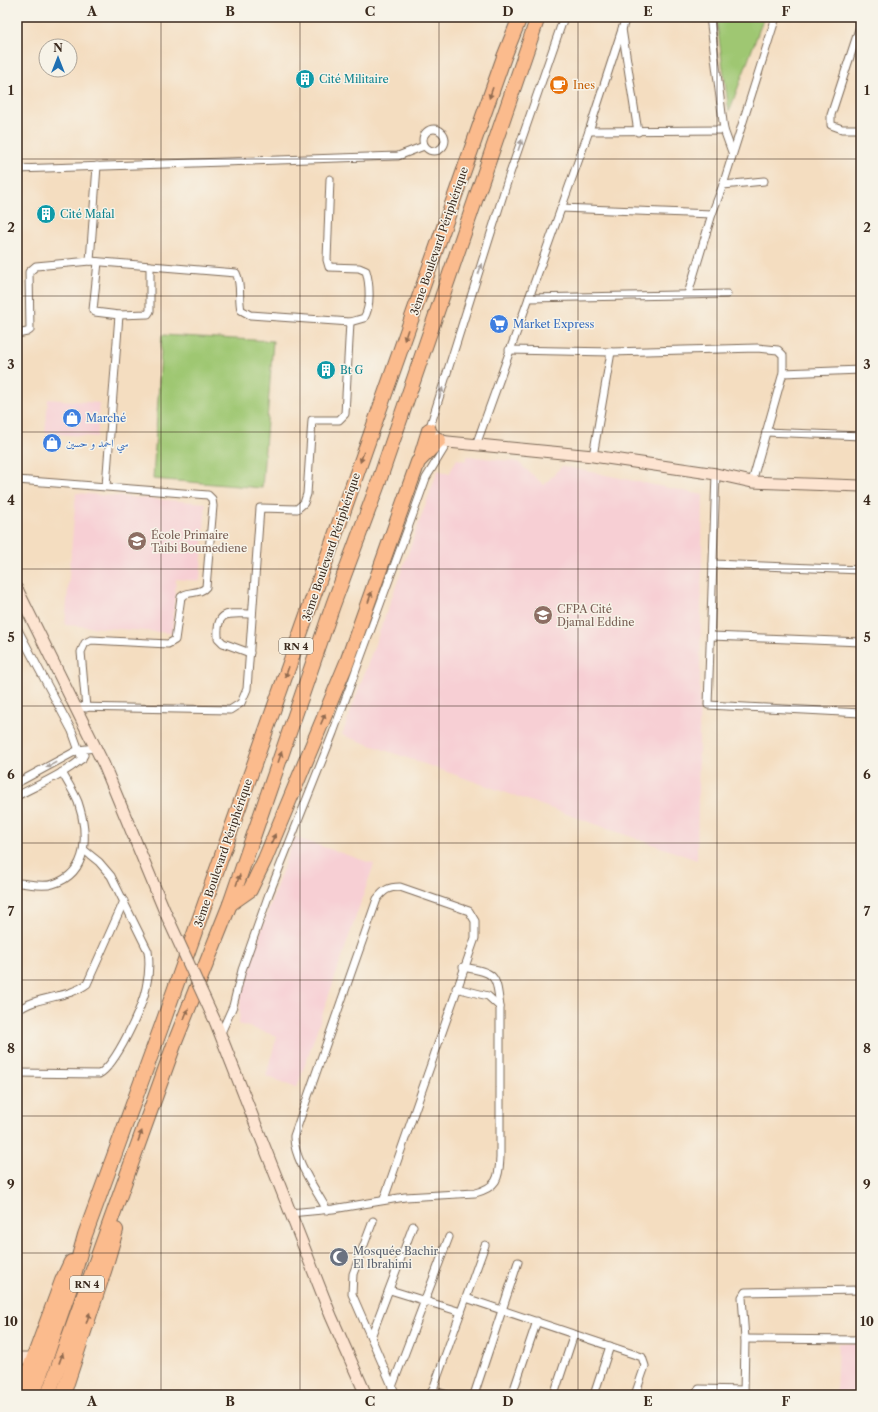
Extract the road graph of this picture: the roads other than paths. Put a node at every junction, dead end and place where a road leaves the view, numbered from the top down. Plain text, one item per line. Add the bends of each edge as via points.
1 (516, 17) edge
2 (520, 17) edge
3 (538, 17) edge
4 (564, 17) edge
5 (626, 17) edge
6 (710, 17) edge
7 (776, 17) edge
8 (861, 24) edge
9 (622, 27) junction
10 (858, 45) edge
11 (504, 57) junction
12 (861, 129) edge
13 (724, 130) junction
14 (589, 131) junction
15 (638, 132) junction
16 (424, 146) dead end
17 (732, 153) junction
18 (97, 166) junction
19 (17, 169) edge
20 (330, 179) dead end
21 (764, 181) dead end
22 (723, 185) junction
23 (561, 208) junction
24 (712, 214) junction
25 (90, 261) junction
26 (98, 262) junction
27 (150, 266) junction
28 (688, 294) junction
29 (727, 294) dead end
30 (529, 298) junction
31 (119, 315) junction
32 (350, 322) junction
33 (17, 334) edge
34 (509, 350) junction
35 (611, 352) junction
36 (861, 370) edge
37 (783, 373) junction
38 (766, 432) junction
39 (861, 436) edge
40 (439, 438) junction
41 (476, 445) junction
42 (592, 456) junction
43 (716, 474) junction
44 (17, 480) edge
45 (752, 482) junction
46 (106, 486) junction
47 (861, 486) edge
48 (713, 564) junction
49 (861, 570) edge
50 (17, 589) edge
51 (252, 614) junction
52 (17, 628) edge
53 (711, 636) junction
54 (861, 642) edge
55 (250, 653) junction
56 (81, 707) junction
57 (861, 713) edge
58 (91, 749) junction
59 (78, 750) junction
60 (82, 759) junction
61 (62, 772) junction
62 (17, 783) edge
63 (17, 796) edge
64 (84, 850) junction
65 (17, 883) edge
66 (124, 901) junction
67 (230, 904) junction
68 (463, 967) junction
69 (456, 988) junction
70 (500, 1007) junction
71 (17, 1011) edge
72 (220, 1035) junction
73 (17, 1073) edge
74 (127, 1172) junction
75 (384, 1199) junction
76 (327, 1210) junction
77 (290, 1213) junction
78 (372, 1221) dead end
79 (413, 1226) dead end
80 (85, 1235) junction
81 (449, 1237) dead end
82 (485, 1245) dead end
83 (518, 1262) dead end
84 (390, 1290) junction
85 (861, 1290) edge
86 (466, 1298) junction
87 (425, 1302) junction
88 (502, 1309) junction
89 (461, 1312) junction
90 (537, 1321) junction
91 (574, 1334) junction
92 (371, 1337) junction
93 (745, 1339) junction
94 (861, 1340) edge
95 (610, 1346) junction
96 (17, 1358) edge
97 (33, 1358) junction
98 (392, 1388) junction
99 (744, 1392) edge
100 (432, 1393) edge
101 (20, 1395) edge
102 (33, 1395) edge
103 (48, 1395) edge
104 (63, 1395) edge
105 (366, 1395) edge
106 (396, 1395) edge
107 (447, 1395) edge
108 (474, 1395) edge
109 (512, 1395) edge
110 (554, 1395) edge
111 (594, 1395) edge
112 (635, 1395) edge
113 (695, 1395) edge

1 - 11 highway, RN 4
2 - 11 highway, 3ème Boulevard Périphérique / RN 4
67 -> 3 highway, 3ème Boulevard Périphérique / RN 4 via 333,605 378,484
40 -> 4 street via 507,182
5 - 9 street
6 - 13 street
7 - 17 street
8 - 10 street
9 - 14 street
9 - 15 street
10 - 12 street via 831,115 831,125 842,130
11 -> 80 highway, 3ème Boulevard Périphérique / RN 4 via 162,1025
13 - 15 street
13 - 17 street
14 - 15 street
14 - 23 street
16 - 18 street via 398,156
17 - 22 street
18 - 19 street
18 - 25 street
20 - 32 street via 327,260 329,267 359,268 366,271 368,280 367,312 364,318
21 - 22 street
22 - 24 street
23 - 24 street
23 - 30 street
24 - 28 street
25 - 26 street
25 - 33 street via 32,268 29,272 30,330
26 - 27 street
26 - 31 street via 93,310
27 - 31 street via 150,311 148,314
27 - 32 street via 236,273 240,280 241,310 250,315
28 - 29 street
28 - 30 street
30 - 34 street
31 - 46 street
32 - 51 street via 345,414 340,420 312,420 307,494 304,503 297,509 260,508
34 - 35 street
34 - 41 street
35 - 37 street via 775,349 783,355
35 - 42 street
36 - 37 street
37 - 38 street
38 - 39 street
38 - 45 street
40 - 41 main road
67 -> 40 highway via 250,890 294,792 347,662 418,462
40 - 72 street via 333,733 269,894 242,970 233,1006
41 - 42 main road
42 - 43 main road
43 - 45 main road
43 - 48 street
44 - 46 street
45 - 47 main road
46 - 56 street via 208,495 213,506 207,582 204,590 181,597 175,640 168,644 91,640 85,643 82,652
48 - 49 street
48 - 53 street
50 - 56 main road
51 - 55 street
51 - 55 street via 227,614 220,618 217,625 218,638 223,643
52 - 59 street via 72,731
53 - 54 street
53 - 57 street via 708,705
55 - 56 street via 247,689 241,704 230,710
56 - 58 main road
58 - 59 street
58 - 60 street
58 - 72 main road, bridge
59 - 60 street
59 -> 62 street
60 - 61 street
61 - 63 street
61 - 64 street via 78,802
64 - 65 street via 78,868 70,876 46,886
64 - 66 street via 111,876
66 - 71 street via 87,984 76,990 36,1000
66 - 73 street via 148,951 150,964 146,990 116,1056 106,1070 99,1074
74 -> 67 highway, 3ème Boulevard Périphérique / RN 4
68 - 69 street
68 - 70 street via 486,971 492,975 496,982
68 - 76 street via 475,938 475,921 470,911 400,887 384,890 371,914 294,1136 299,1157
69 - 70 street via 488,996
69 - 75 street
70 - 75 street via 500,1158 499,1175 495,1184 475,1193
72 - 77 main road
103 -> 74 highway, 3ème Boulevard Périphérique / RN 4
104 -> 74 highway, 3ème Boulevard Périphérique / RN 4 via 105,1268 120,1214
75 - 76 street
76 - 77 street
77 - 105 main road
78 - 92 street via 351,1286
79 - 84 street
80 - 97 highway, 3ème Boulevard Périphérique / RN 4 via 62,1281
80 - 102 highway, 3ème Boulevard Périphérique / RN 4 via 72,1282
81 - 87 street
82 - 86 street
83 - 88 street
84 - 87 street
84 - 92 street
85 - 93 street via 745,1292 742,1297
86 - 88 street
86 - 89 street
87 - 89 street
87 - 98 street
88 - 90 street
88 - 108 street
89 - 100 street
90 - 91 street
90 - 109 street
91 - 95 street
91 - 110 street
92 - 98 street
93 - 94 street
93 - 99 street
95 - 111 street
95 - 112 street via 644,1359 645,1366
96 - 97 main road
97 - 101 highway, 3ème Boulevard Périphérique / RN 4
98 - 106 street
99 - 113 street via 699,1389
100 - 107 street

